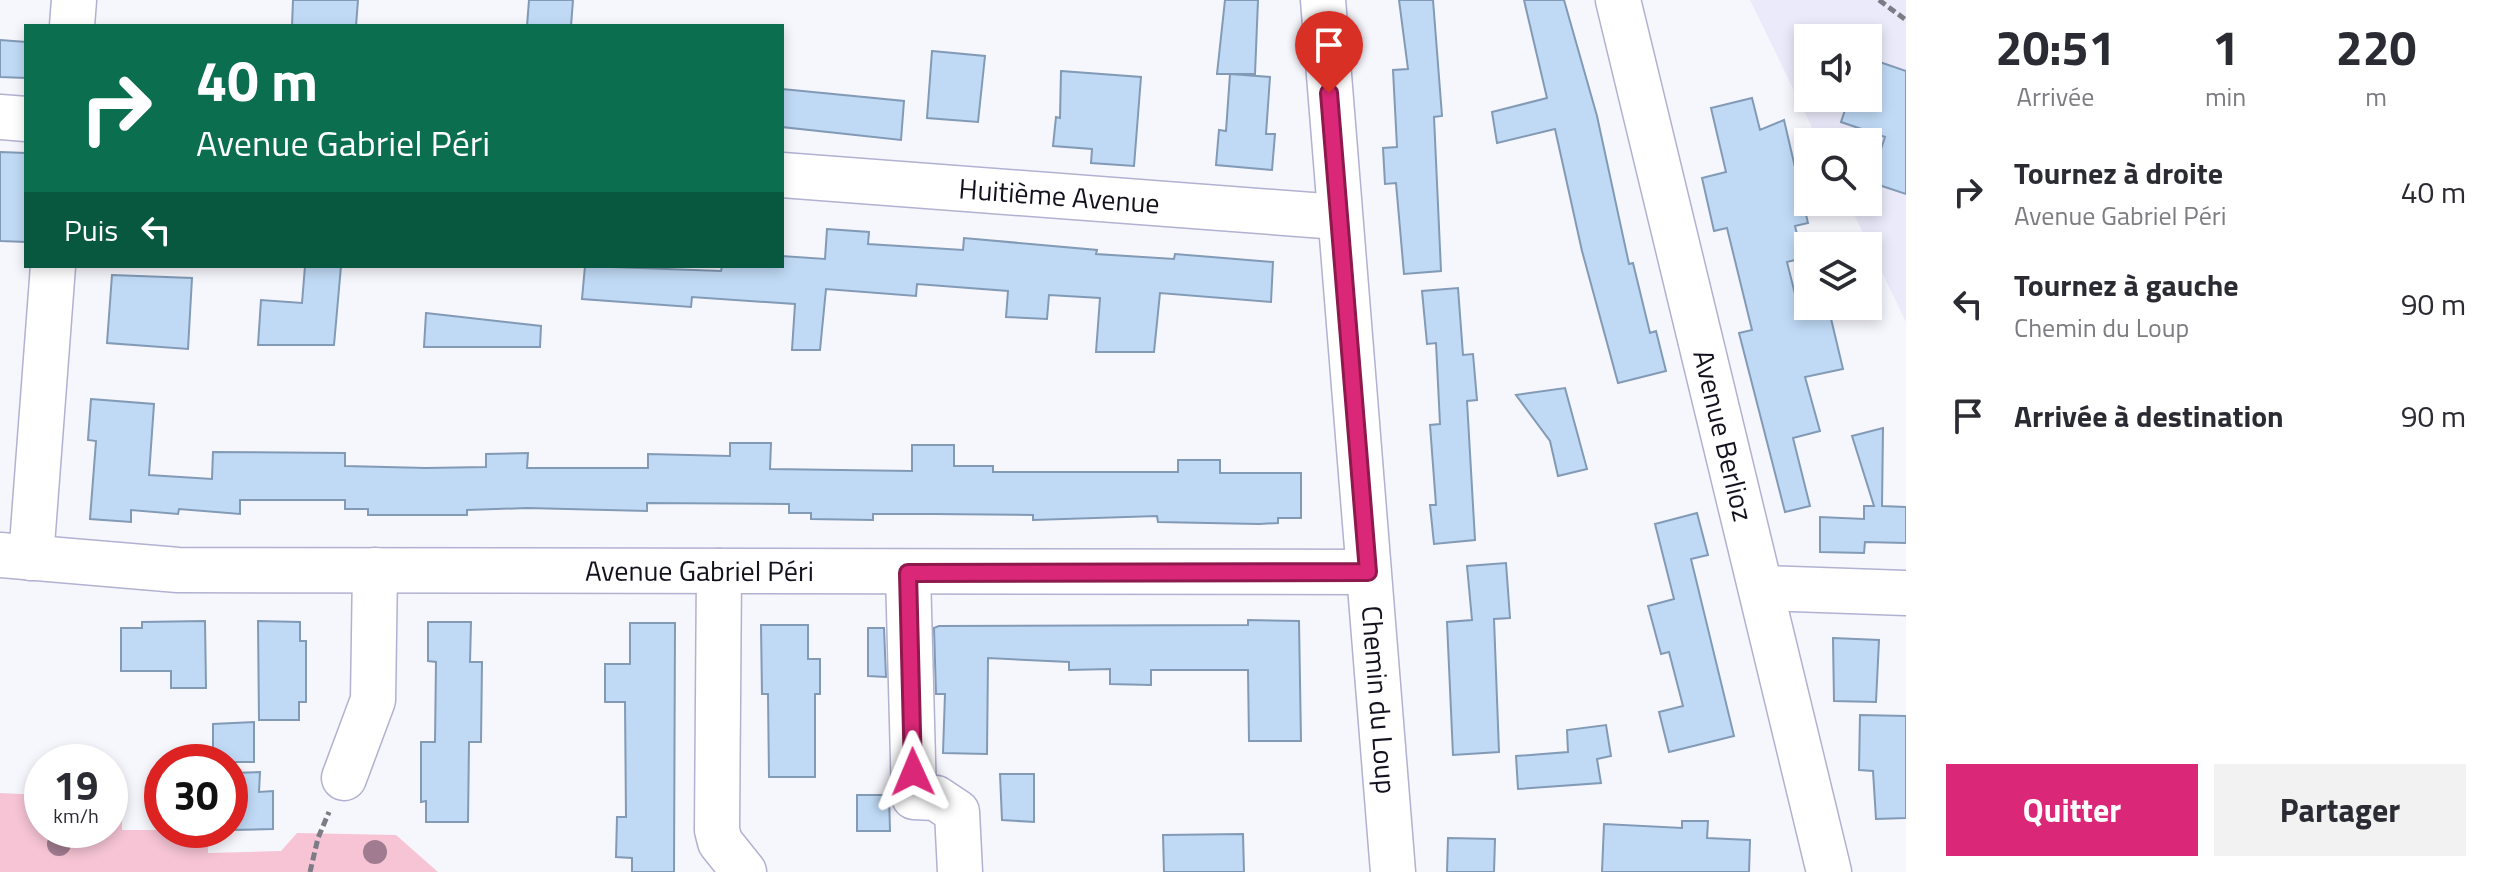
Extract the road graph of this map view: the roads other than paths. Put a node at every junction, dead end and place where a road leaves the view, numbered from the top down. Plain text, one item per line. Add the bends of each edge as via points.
1 (74, 0) edge
2 (1323, 0) edge
3 (1618, 0) edge
4 (72, 24) edge
5 (0, 117) edge
6 (24, 119) edge
7 (784, 175) edge
8 (1338, 217) junction
9 (53, 268) edge
10 (15, 557) edge
11 (375, 570) junction
12 (719, 571) junction
13 (1368, 572) junction
14 (908, 573) junction
15 (1763, 588) junction
16 (1906, 593) edge
17 (344, 778) road end
18 (744, 872) edge
19 (960, 872) edge
20 (1393, 872) edge
21 (1829, 872) edge

1 - 4 street
2 - 8 street, Chemin du Loup
3 - 15 street, Avenue Berlioz
5 - 6 street
7 - 8 street, Huitième Avenue
8 - 13 street, Chemin du Loup
9 - 10 street
10 - 11 street, Avenue Gabriel Péri via 178,570
11 - 12 street, Avenue Gabriel Péri
11 - 17 street via 373,700
12 - 14 street, Avenue Gabriel Péri
12 - 18 street via 717,830
13 - 14 street, Avenue Gabriel Péri
13 - 20 street, Chemin du Loup
14 - 19 street via 914,797 936,798 957,812
15 - 16 street
15 - 21 street, Avenue Berlioz

